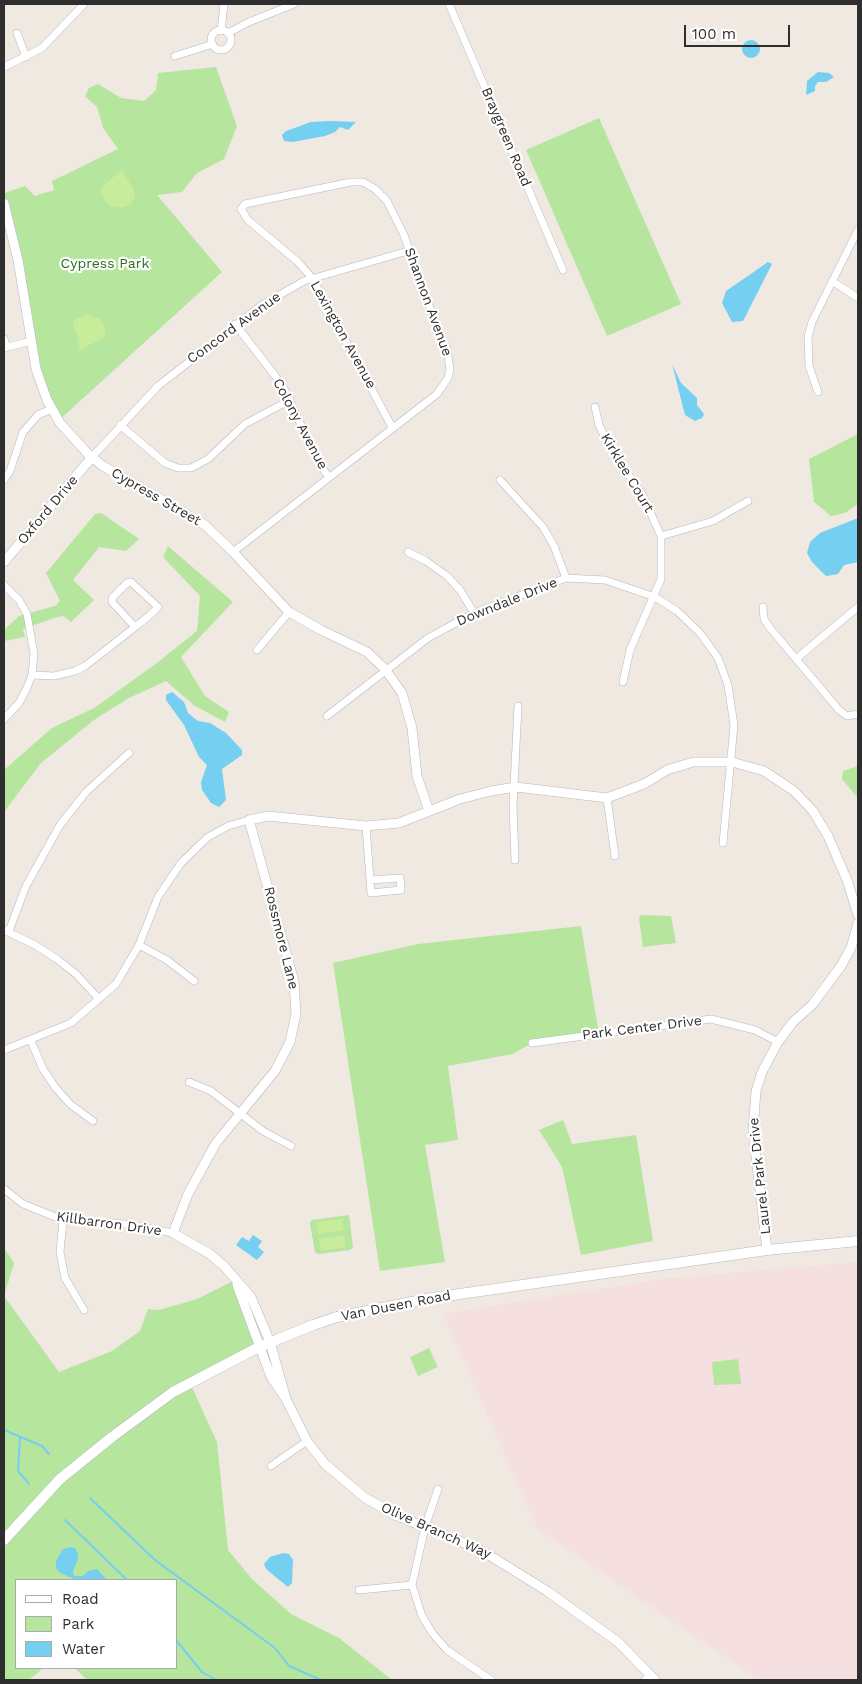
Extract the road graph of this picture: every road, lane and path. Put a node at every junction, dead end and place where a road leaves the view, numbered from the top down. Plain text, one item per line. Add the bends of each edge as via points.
1 (84, 4) edge
2 (224, 4) edge
3 (294, 4) edge
4 (449, 4) edge
5 (225, 32) junction
6 (17, 33) dead end
7 (213, 44) junction
8 (175, 56) dead end
9 (26, 57) junction
10 (4, 67) edge
11 (4, 203) edge
12 (241, 209) joint
13 (858, 230) edge
14 (408, 251) junction
15 (563, 270) dead end
16 (312, 278) junction
17 (832, 282) junction
18 (858, 298) edge
19 (235, 324) junction
20 (4, 340) edge
21 (31, 340) junction
22 (5, 348) edge
23 (818, 392) dead end
24 (290, 400) junction
25 (595, 407) dead end
26 (51, 409) junction
27 (120, 425) junction
28 (392, 427) junction
29 (92, 457) junction
30 (328, 476) junction
31 (4, 480) edge
32 (500, 480) dead end
33 (748, 501) dead end
34 (661, 536) junction
35 (233, 552) junction
36 (408, 552) dead end
37 (4, 562) edge
38 (566, 578) junction
39 (4, 584) edge
40 (655, 597) junction
41 (763, 607) dead end
42 (858, 607) edge
43 (289, 612) junction
44 (474, 613) junction
45 (135, 627) junction
46 (257, 650) dead end
47 (796, 659) junction
48 (385, 670) junction
49 (32, 675) junction
50 (623, 682) dead end
51 (518, 706) dead end
52 (858, 714) edge
53 (327, 716) dead end
54 (4, 719) edge
55 (129, 754) dead end
56 (732, 762) junction
57 (516, 788) junction
58 (607, 798) junction
59 (429, 811) junction
60 (249, 820) junction
61 (366, 826) junction
62 (723, 843) dead end
63 (615, 856) dead end
64 (515, 860) dead end
65 (370, 880) dead end
66 (858, 915) edge
67 (858, 922) edge
68 (6, 931) edge
69 (139, 946) junction
70 (194, 981) dead end
71 (99, 999) junction
72 (31, 1041) junction
73 (778, 1042) junction
74 (532, 1043) dead end
75 (4, 1050) edge
76 (189, 1082) dead end
77 (241, 1114) junction
78 (93, 1121) dead end
79 (291, 1146) dead end
80 (4, 1189) edge
81 (63, 1220) junction
82 (173, 1233) junction
83 (858, 1241) edge
84 (767, 1250) junction
85 (234, 1280) junction
86 (84, 1310) dead end
87 (270, 1342) junction
88 (259, 1347) junction
89 (286, 1398) junction
90 (307, 1442) junction
91 (271, 1466) dead end
92 (438, 1489) dead end
93 (425, 1527) junction
94 (4, 1540) edge
95 (412, 1585) junction
96 (359, 1590) dead end
97 (651, 1679) edge
98 (491, 1680) edge

1 - 9 street via 49,42
2 - 5 street
3 - 5 street
4 - 15 street, Braygreen Road
5 - 7 street via 215,34
5 - 7 street via 231,40 228,47 222,50
6 - 9 street
7 - 8 street
9 - 10 street
11 - 21 street, Cypress Street via 18,260
12 - 14 street, Shannon Avenue via 246,204 274,196 363,182 387,202
12 - 16 street, Lexington Avenue via 248,220
13 - 17 street
14 - 16 street, Concord Avenue
14 - 28 street, Shannon Avenue via 447,350 450,369 437,394
16 - 19 street, Concord Avenue via 278,295
16 - 28 street, Lexington Avenue
17 - 18 street
17 - 23 street via 808,337 809,366
19 - 24 street, Colony Avenue via 280,380
19 - 27 street, Concord Avenue via 170,376
20 - 22 street
21 - 22 street
21 - 26 street, Cypress Street via 36,369
24 - 27 street via 245,424 208,460 191,468 165,463
24 - 30 street, Colony Avenue via 318,462
25 - 34 street, Kirklee Court via 610,448 642,494
26 - 29 street, Cypress Street
26 - 31 street via 38,415 23,432 12,468
27 - 29 street, Concord Avenue
28 - 30 street, Shannon Avenue
29 - 35 street, Cypress Street via 185,512
29 - 37 street, Oxford Drive
30 - 35 street, Shannon Avenue
32 - 38 street via 543,527
33 - 34 street via 712,521
34 - 40 street, Kirklee Court via 661,579
35 - 43 street, Cypress Street
36 - 44 street via 447,576
38 - 40 street, Downdale Drive via 605,580
38 - 44 street, Downdale Drive
39 - 49 street via 19,600 29,620 34,654
40 - 50 street, Kirklee Court via 630,650
40 - 56 street, Downdale Drive via 677,611 700,633 718,658 728,685 734,725
41 - 47 street via 767,624
42 - 47 street
43 - 46 street
43 - 48 street, Cypress Street via 367,652
44 - 48 street, Downdale Drive via 428,638
45 - 45 street via 112,602 114,595 127,583 134,584 158,607
45 - 49 street via 75,671 54,676
47 - 52 street via 838,710 848,716
48 - 53 street, Downdale Drive
48 - 59 street, Cypress Street via 402,693 412,728 417,776
49 - 54 street via 19,703
51 - 57 street
55 - 68 street via 86,792 60,825 26,886
56 - 58 street via 693,762 667,770 644,784
56 - 62 street, Downdale Drive
56 - 66 street via 764,771 794,791 813,811 828,836
57 - 58 street
57 - 59 street via 491,791
57 - 64 street via 513,806
58 - 63 street
59 - 61 street via 399,823
60 - 61 street via 268,816 293,817
60 - 69 street via 228,826 208,837 181,863 158,897
60 - 77 street, Rossmore Lane via 294,981 296,1014 290,1042 275,1071
61 - 65 street
67 - 73 street, Laurel Park Drive via 841,966 812,1005
68 - 71 street via 57,959
69 - 70 street via 167,960
69 - 71 street via 116,984
71 - 72 street via 71,1023
72 - 75 street
72 - 78 street via 55,1087 70,1104
73 - 74 street, Park Center Drive via 755,1030 711,1020
73 - 84 street, Laurel Park Drive via 762,1072 754,1110 753,1131
76 - 77 street via 211,1092
77 - 79 street
77 - 82 street, Rossmore Lane via 216,1143 188,1194
80 - 81 street, Killbarron Drive via 29,1207
81 - 82 street, Killbarron Drive via 125,1224
81 - 86 street via 60,1252 64,1278
82 - 85 street, Killbarron Drive via 210,1254
83 - 84 main road, Van Dusen Road
84 - 87 main road, Van Dusen Road via 394,1305 337,1317
85 - 87 street, Killbarron Drive via 251,1297
85 - 88 street, Killbarron Drive
87 - 88 main road, Van Dusen Road
87 - 89 street, Olive Branch Way
88 - 89 street, Olive Branch Way via 271,1377
88 - 94 main road, Van Dusen Road via 173,1392 112,1437 60,1480
89 - 90 street, Olive Branch Way
90 - 91 street
90 - 93 street, Olive Branch Way via 325,1464 364,1497
92 - 93 street
93 - 95 street
93 - 97 street, Olive Branch Way via 480,1549 547,1591 618,1642
95 - 96 street
95 - 98 street via 422,1616 433,1634 447,1650

